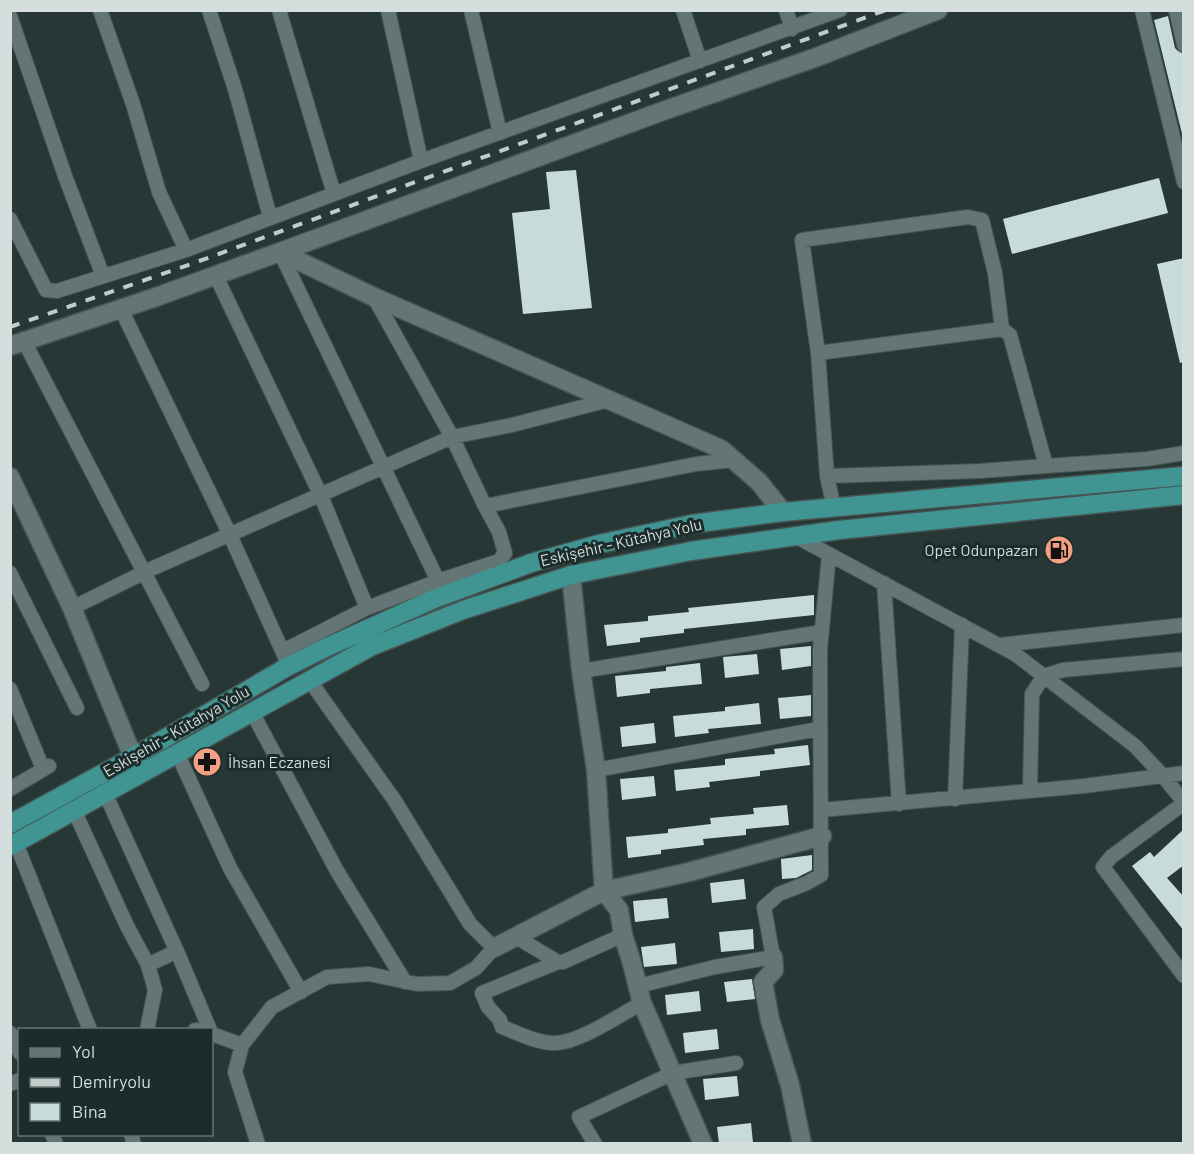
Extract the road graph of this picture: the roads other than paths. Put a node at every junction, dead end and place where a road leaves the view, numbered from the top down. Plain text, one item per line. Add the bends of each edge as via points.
1 (100, 10) edge
2 (208, 10) edge
3 (279, 10) edge
4 (388, 10) edge
5 (471, 10) edge
6 (683, 10) edge
7 (786, 10) edge
8 (840, 10) edge
9 (938, 10) edge
10 (1142, 10) edge
11 (1176, 10) edge
12 (10, 16) edge
13 (792, 29) junction
14 (1184, 45) edge
15 (700, 60) junction
16 (500, 133) junction
17 (421, 161) junction
18 (1184, 182) edge
19 (334, 194) junction
20 (270, 217) junction
21 (10, 219) edge
22 (186, 250) junction
23 (280, 252) junction
24 (215, 274) junction
25 (103, 276) junction
26 (374, 297) junction
27 (121, 309) junction
28 (1002, 329) junction
29 (17, 343) edge
30 (818, 353) junction
31 (609, 400) junction
32 (452, 437) junction
33 (1184, 453) edge
34 (734, 460) junction
35 (1046, 466) junction
36 (385, 468) junction
37 (827, 476) junction
38 (1184, 476) edge
39 (10, 477) edge
40 (1184, 495) edge
41 (321, 496) junction
42 (485, 506) junction
43 (834, 508) junction
44 (783, 512) junction
45 (230, 535) junction
46 (795, 536) junction
47 (829, 554) junction
48 (145, 572) junction
49 (10, 573) edge
50 (570, 575) junction
51 (438, 581) junction
52 (884, 584) junction
53 (72, 608) junction
54 (367, 608) junction
55 (962, 625) junction
56 (1184, 625) edge
57 (822, 632) junction
58 (999, 645) junction
59 (1184, 659) edge
60 (286, 662) junction
61 (581, 671) junction
62 (1044, 676) junction
63 (310, 681) junction
64 (202, 684) dead end
65 (10, 689) edge
66 (77, 708) dead end
67 (252, 712) junction
68 (819, 729) junction
69 (178, 755) junction
70 (132, 757) junction
71 (596, 770) junction
72 (145, 771) junction
73 (1184, 773) edge
74 (1163, 776) junction
75 (10, 789) edge
76 (1030, 791) junction
77 (105, 793) junction
78 (955, 799) junction
79 (1184, 803) edge
80 (899, 804) junction
81 (74, 810) junction
82 (821, 810) junction
83 (10, 824) edge
84 (822, 836) junction
85 (13, 844) edge
86 (604, 891) junction
87 (622, 935) junction
88 (516, 937) junction
89 (494, 948) junction
90 (177, 951) junction
91 (772, 957) junction
92 (558, 962) junction
93 (148, 965) junction
94 (1184, 976) edge
95 (405, 982) junction
96 (301, 992) junction
97 (640, 995) junction
98 (90, 1028) edge
99 (147, 1028) edge
100 (210, 1028) edge
101 (10, 1033) edge
102 (213, 1034) edge
103 (242, 1045) junction
104 (18, 1049) edge
105 (736, 1063) dead end
106 (673, 1073) junction
107 (258, 1143) edge
108 (595, 1143) edge
109 (703, 1143) edge
110 (802, 1143) edge

1 - 22 street via 159,192
2 - 20 street via 235,89
3 - 19 street
4 - 17 street
5 - 16 street
6 - 15 street
7 - 13 street
8 - 13 street
9 - 23 street
10 - 18 street
11 - 14 street
12 - 25 street
13 - 15 street
15 - 16 street
16 - 17 street
17 - 19 street
19 - 20 street
20 - 22 street
21 - 25 street via 46,290 57,291
22 - 25 street
23 - 24 street
23 - 26 street
23 - 36 street
24 - 27 street
24 - 41 street
26 - 31 street
26 - 32 street
27 - 29 street
27 - 45 street
28 - 30 street
28 - 30 street via 995,273 982,219 968,217 802,240
28 - 35 street via 1011,335
29 - 48 street
30 - 37 street
31 - 32 street
31 - 34 street via 721,449
32 - 36 street
32 - 42 street
33 - 35 street
34 - 42 street
34 - 44 street via 759,482
35 - 37 street
36 - 41 street
36 - 51 street
37 - 43 street
38 - 43 highway, Eskişehir - Kütahya Yolu
39 - 53 street
40 - 46 highway, Eskişehir - Kütahya Yolu
41 - 45 street
41 - 54 street
42 - 51 street via 505,553 499,561
43 - 44 highway, Eskişehir - Kütahya Yolu
44 - 60 highway, Eskişehir - Kütahya Yolu via 692,524 531,562 434,598
45 - 48 street
45 - 60 street
46 - 47 street
46 - 50 highway, Eskişehir - Kütahya Yolu
47 - 52 street
47 - 57 street
48 - 53 street
48 - 64 street
49 - 66 street
50 - 61 street
50 - 63 highway, Eskişehir - Kütahya Yolu via 463,610 370,647
51 - 54 street
52 - 55 street
52 - 80 street
53 - 70 street
54 - 60 street via 287,649
55 - 58 street
55 - 78 street
56 - 58 street
57 - 61 street
57 - 68 street
58 - 62 street
59 - 62 street via 1063,670
60 - 70 highway, Eskişehir - Kütahya Yolu
61 - 71 street
62 - 74 street via 1135,746
62 - 76 street via 1032,694
63 - 67 highway, Eskişehir - Kütahya Yolu
63 - 89 street via 395,801 470,924
65 - 75 street via 46,767
67 - 69 highway, Eskişehir - Kütahya Yolu
67 - 95 street via 337,871
68 - 71 street
68 - 82 street
69 - 72 highway, Eskişehir - Kütahya Yolu
69 - 96 street via 230,867
70 - 72 street
70 - 83 highway, Eskişehir - Kütahya Yolu
71 - 86 street
72 - 77 highway, Eskişehir - Kütahya Yolu
73 - 74 street
74 - 76 street
74 - 79 street
76 - 78 street
77 - 81 highway, Eskişehir - Kütahya Yolu
77 - 90 street
78 - 80 street
79 - 94 street via 1103,867
80 - 82 street
81 - 85 highway, Eskişehir - Kütahya Yolu
81 - 93 street
82 - 84 street
84 - 86 street
84 - 91 street via 821,875 779,894 764,907
85 - 98 street
86 - 87 street via 619,910
86 - 88 street
87 - 92 street
87 - 97 street
88 - 89 street
88 - 92 street
89 - 95 street via 476,968 450,983
90 - 93 street
90 - 100 street
91 - 97 street via 715,967
91 - 110 street via 774,970 763,982 766,1002
92 - 97 street via 482,993 502,1027 558,1043 582,1036
93 - 99 street via 155,990
95 - 96 street via 369,974 327,977
96 - 103 street via 272,1007
97 - 106 street
101 - 104 street
102 - 103 street
103 - 107 street via 235,1072
105 - 106 street
106 - 108 street via 579,1117
106 - 109 street

